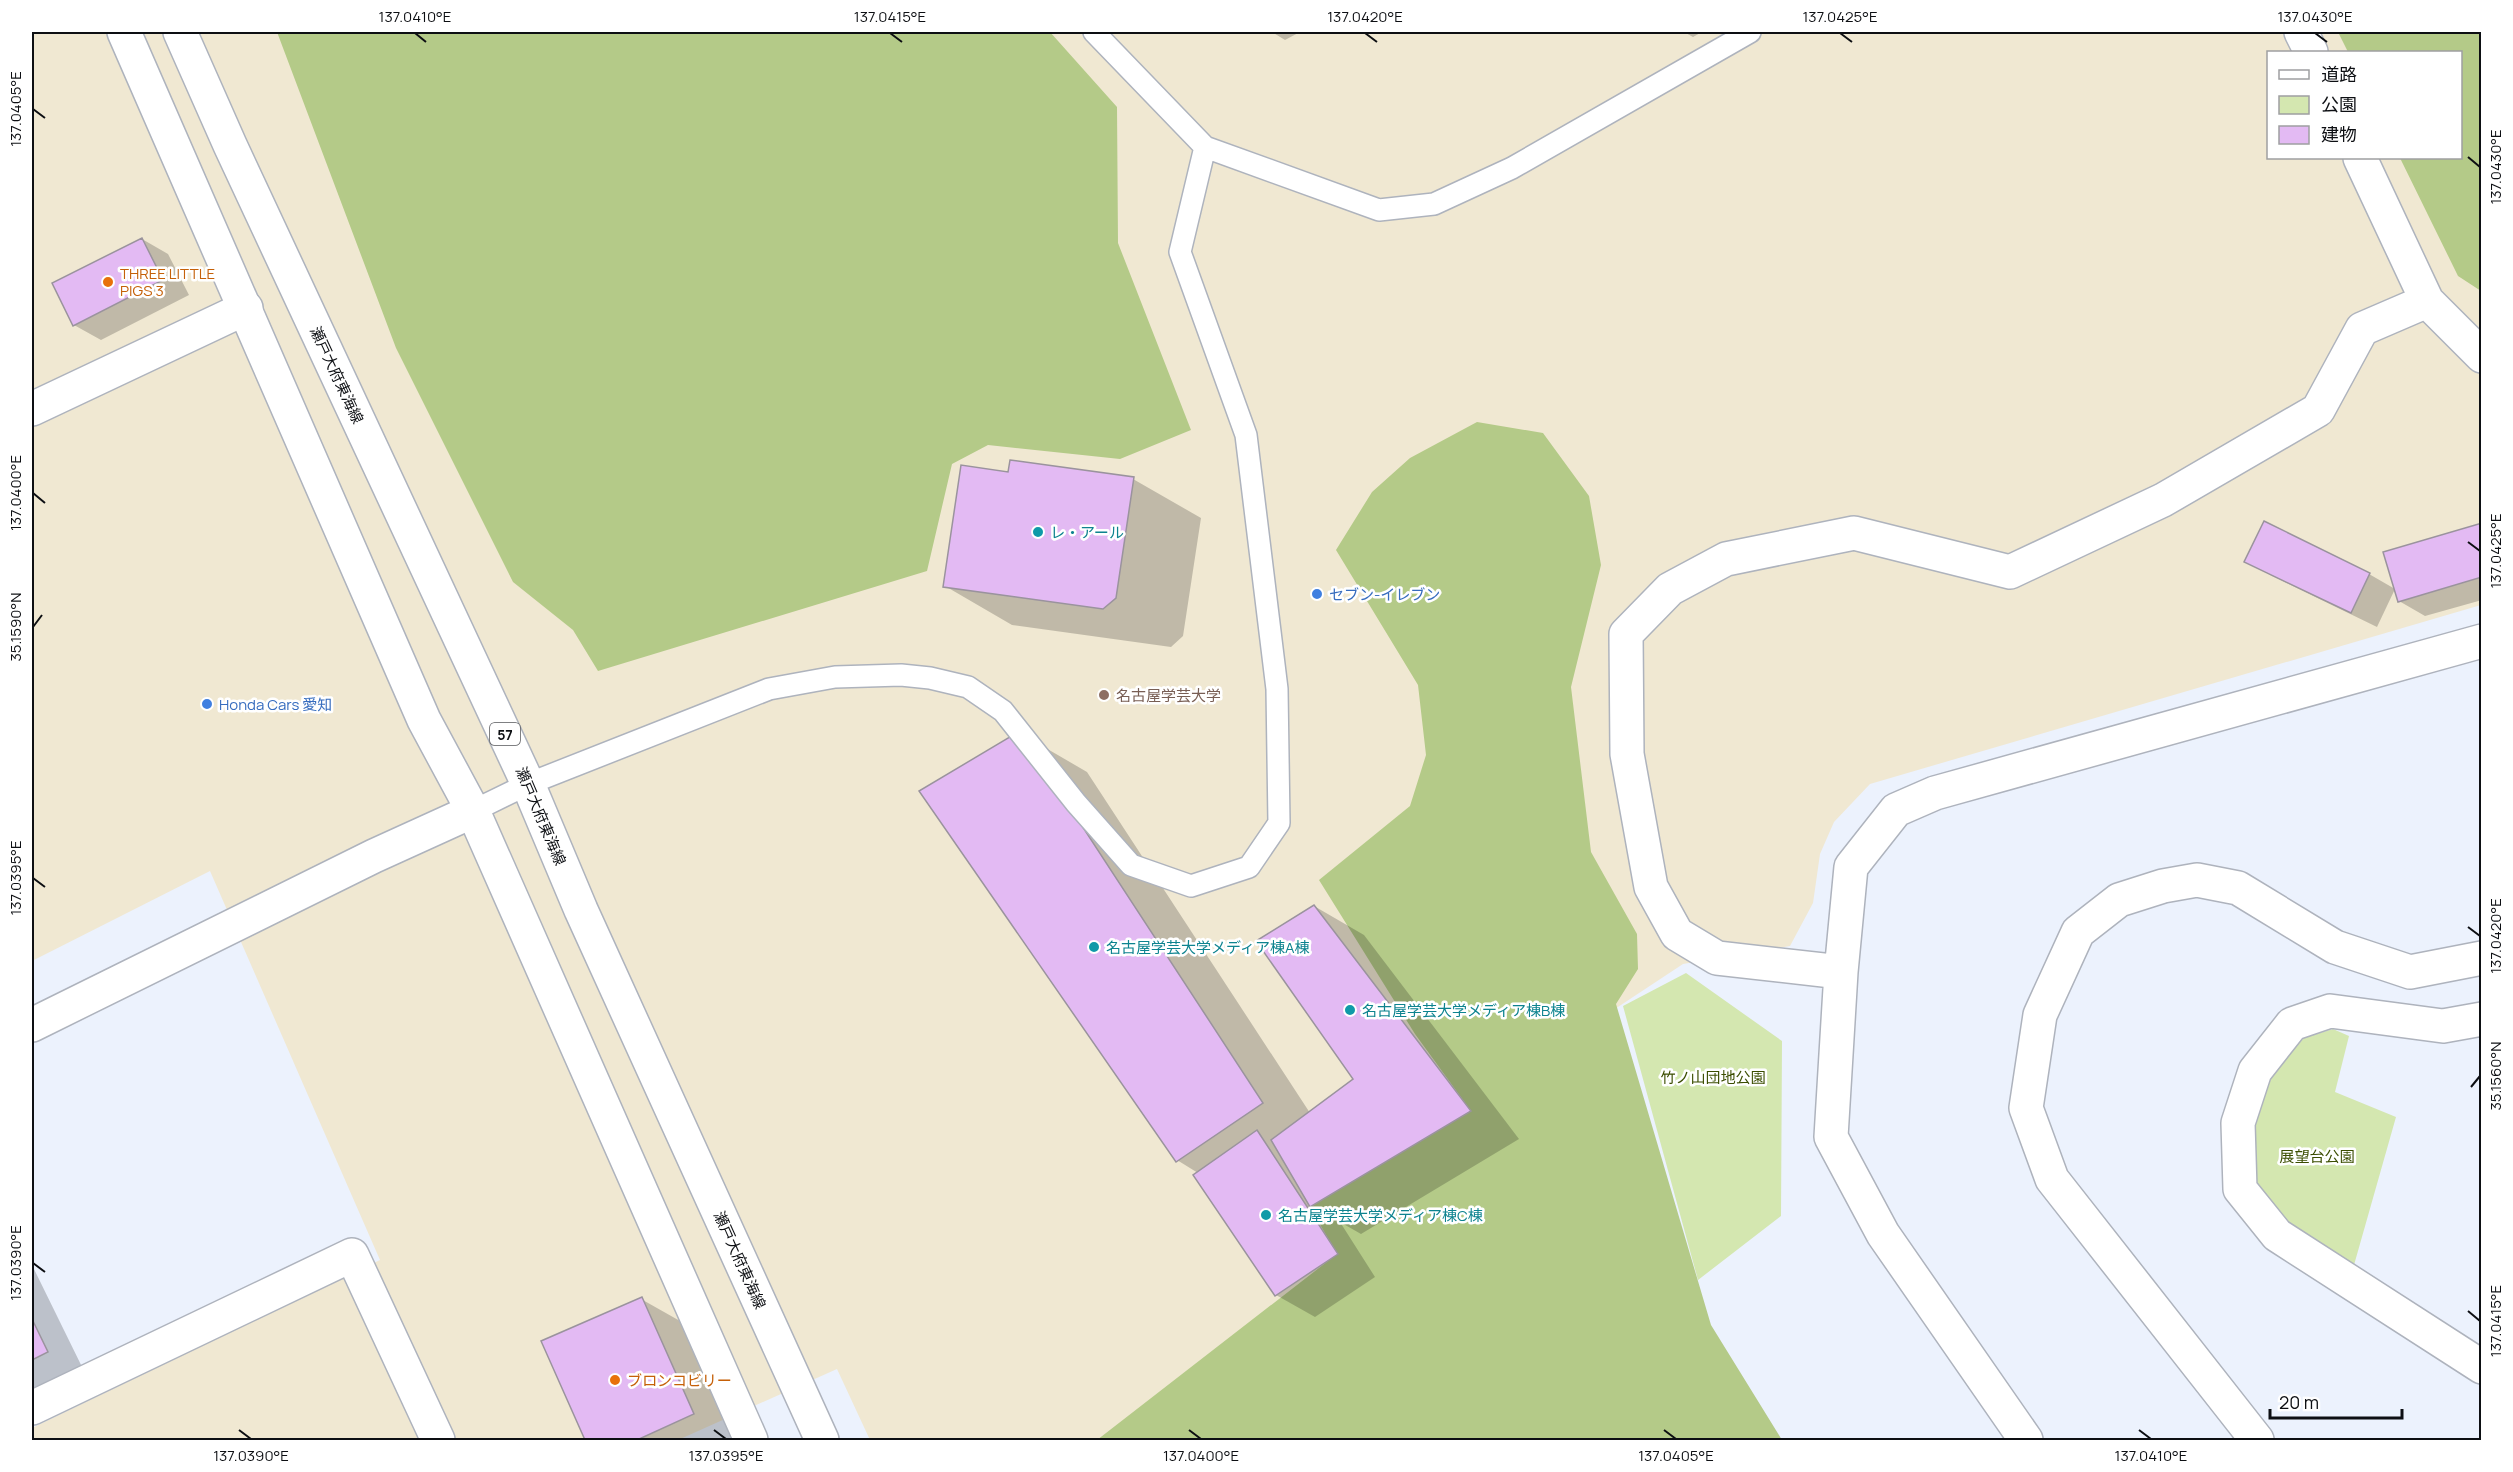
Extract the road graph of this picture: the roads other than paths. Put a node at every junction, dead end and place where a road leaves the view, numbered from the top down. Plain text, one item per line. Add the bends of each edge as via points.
1 (124, 32) edge
2 (180, 32) edge
3 (1094, 32) edge
4 (1750, 32) edge
5 (2301, 32) edge
6 (2310, 51) edge
7 (1205, 147) junction
8 (2360, 159) edge
9 (2427, 301) junction
10 (246, 308) junction
11 (2481, 356) edge
12 (32, 409) edge
13 (2481, 641) edge
14 (528, 784) junction
15 (472, 812) junction
16 (2481, 958) edge
17 (1840, 972) junction
18 (2481, 1019) edge
19 (32, 1025) edge
20 (2481, 1367) edge
21 (32, 1408) edge
22 (438, 1440) edge
23 (751, 1440) edge
24 (822, 1440) edge
25 (2026, 1440) edge
26 (2257, 1440) edge

1 - 10 street
2 - 14 street, 瀬戸大府東海線 / 57
3 - 7 lane
4 - 7 lane via 1512,168 1434,204 1379,210
5 - 6 street
7 - 14 lane via 1180,252 1246,435 1277,690 1279,824 1250,867 1191,886 1131,865 1003,711 968,687 930,678 834,677 769,689
8 - 9 street
9 - 11 street
9 - 17 street via 2362,329 2318,410 2163,500 2010,572 1854,534 1726,559 1670,589 1626,634 1627,754 1651,887 1677,934 1717,958
10 - 12 street
10 - 15 street via 424,720
13 - 17 street via 1935,793 1896,810 1851,867
14 - 15 lane
14 - 24 street, 瀬戸大府東海線 / 57
15 - 19 street via 374,856
15 - 23 street
16 - 26 street via 2410,972 2335,947 2238,888 2197,880 2119,900 2078,932 2040,1015 2025,1108 2052,1179
17 - 25 street via 1832,1137 1883,1234
18 - 20 street via 2443,1026 2330,1011 2292,1024 2255,1071 2238,1123 2240,1189 2277,1235
21 - 22 street via 352,1255

